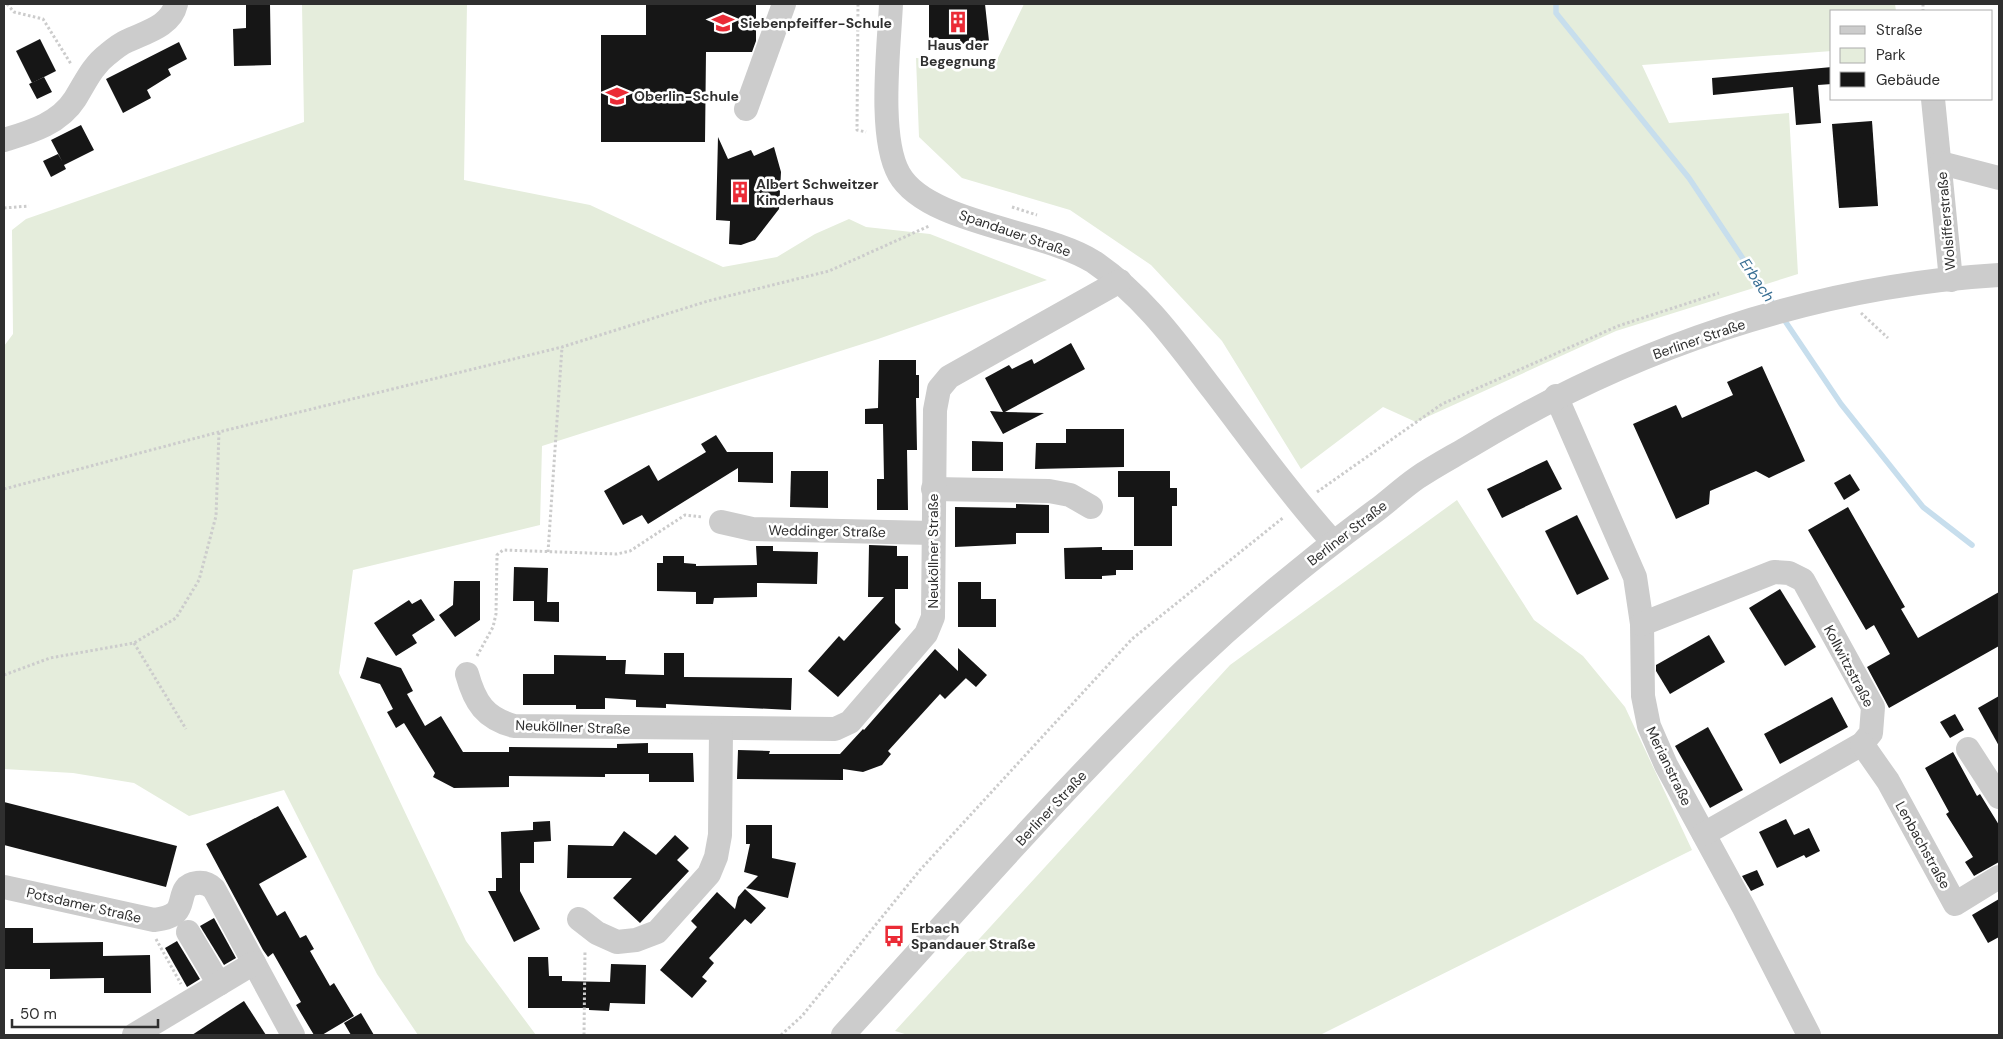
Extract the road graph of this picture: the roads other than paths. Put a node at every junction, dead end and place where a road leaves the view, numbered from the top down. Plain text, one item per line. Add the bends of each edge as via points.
1 (176, 4) edge
2 (784, 4) edge
3 (891, 4) edge
4 (1933, 100) edge
5 (746, 109) dead end
6 (4, 140) edge
7 (1941, 163) junction
8 (1999, 178) edge
9 (1999, 275) edge
10 (1951, 280) junction
11 (1120, 282) junction
12 (1556, 396) junction
13 (933, 489) junction
14 (1091, 507) dead end
15 (722, 522) road end
16 (933, 533) junction
17 (1333, 542) junction
18 (1642, 624) junction
19 (467, 674) road end
20 (721, 730) junction
21 (1862, 744) junction
22 (1968, 749) dead end
23 (1999, 797) edge
24 (1704, 834) junction
25 (1999, 877) edge
26 (4, 887) edge
27 (582, 922) road end
28 (188, 932) dead end
29 (254, 963) junction
30 (219, 984) junction
31 (134, 1035) edge
32 (293, 1035) edge
33 (843, 1035) edge
34 (1809, 1035) edge

1 - 6 street via 174,14 165,22 125,42 90,72 74,101 57,118 46,126
2 - 5 street
3 - 11 street, Spandauer Straße via 887,119 891,154 899,174 916,192 937,206 1058,245 1092,261
4 - 7 street, Wolsifferstraße
7 - 8 street, Wolsifferstraße
7 - 10 street, Wolsifferstraße
9 - 10 street, Berliner Straße
10 - 12 street, Berliner Straße via 1843,297 1761,317 1679,344
11 - 13 street, Neuköllner Straße via 949,378 939,390 935,410
11 - 17 street, Spandauer Straße via 1165,326 1300,504
12 - 17 street, Berliner Straße via 1417,478
12 - 18 street, Merianstraße via 1635,577
13 - 14 street via 1049,491 1070,496
13 - 16 street, Neuköllner Straße
15 - 16 street, Weddinger Straße via 752,529
16 - 20 street, Neuköllner Straße via 932,617 926,634 850,722 835,729
17 - 33 street, Berliner Straße via 1180,675 1080,777
18 - 21 street, Kollwitzstraße via 1774,572 1789,573 1803,580 1873,707 1871,733
18 - 24 street, Merianstraße via 1643,696 1648,726
19 - 20 street, Neuköllner Straße via 480,707 497,722 514,726
20 - 27 street via 720,835 716,857 708,874 657,932 636,940 617,942
21 - 24 street
21 - 25 street, Lenbachstraße via 1888,781 1955,904
22 - 23 street
24 - 34 street, Merianstraße
26 - 29 street, Potsdamer Straße via 144,919 165,919 177,912 186,887 204,882 214,889
28 - 30 street
29 - 30 street
29 - 32 street
30 - 31 street

